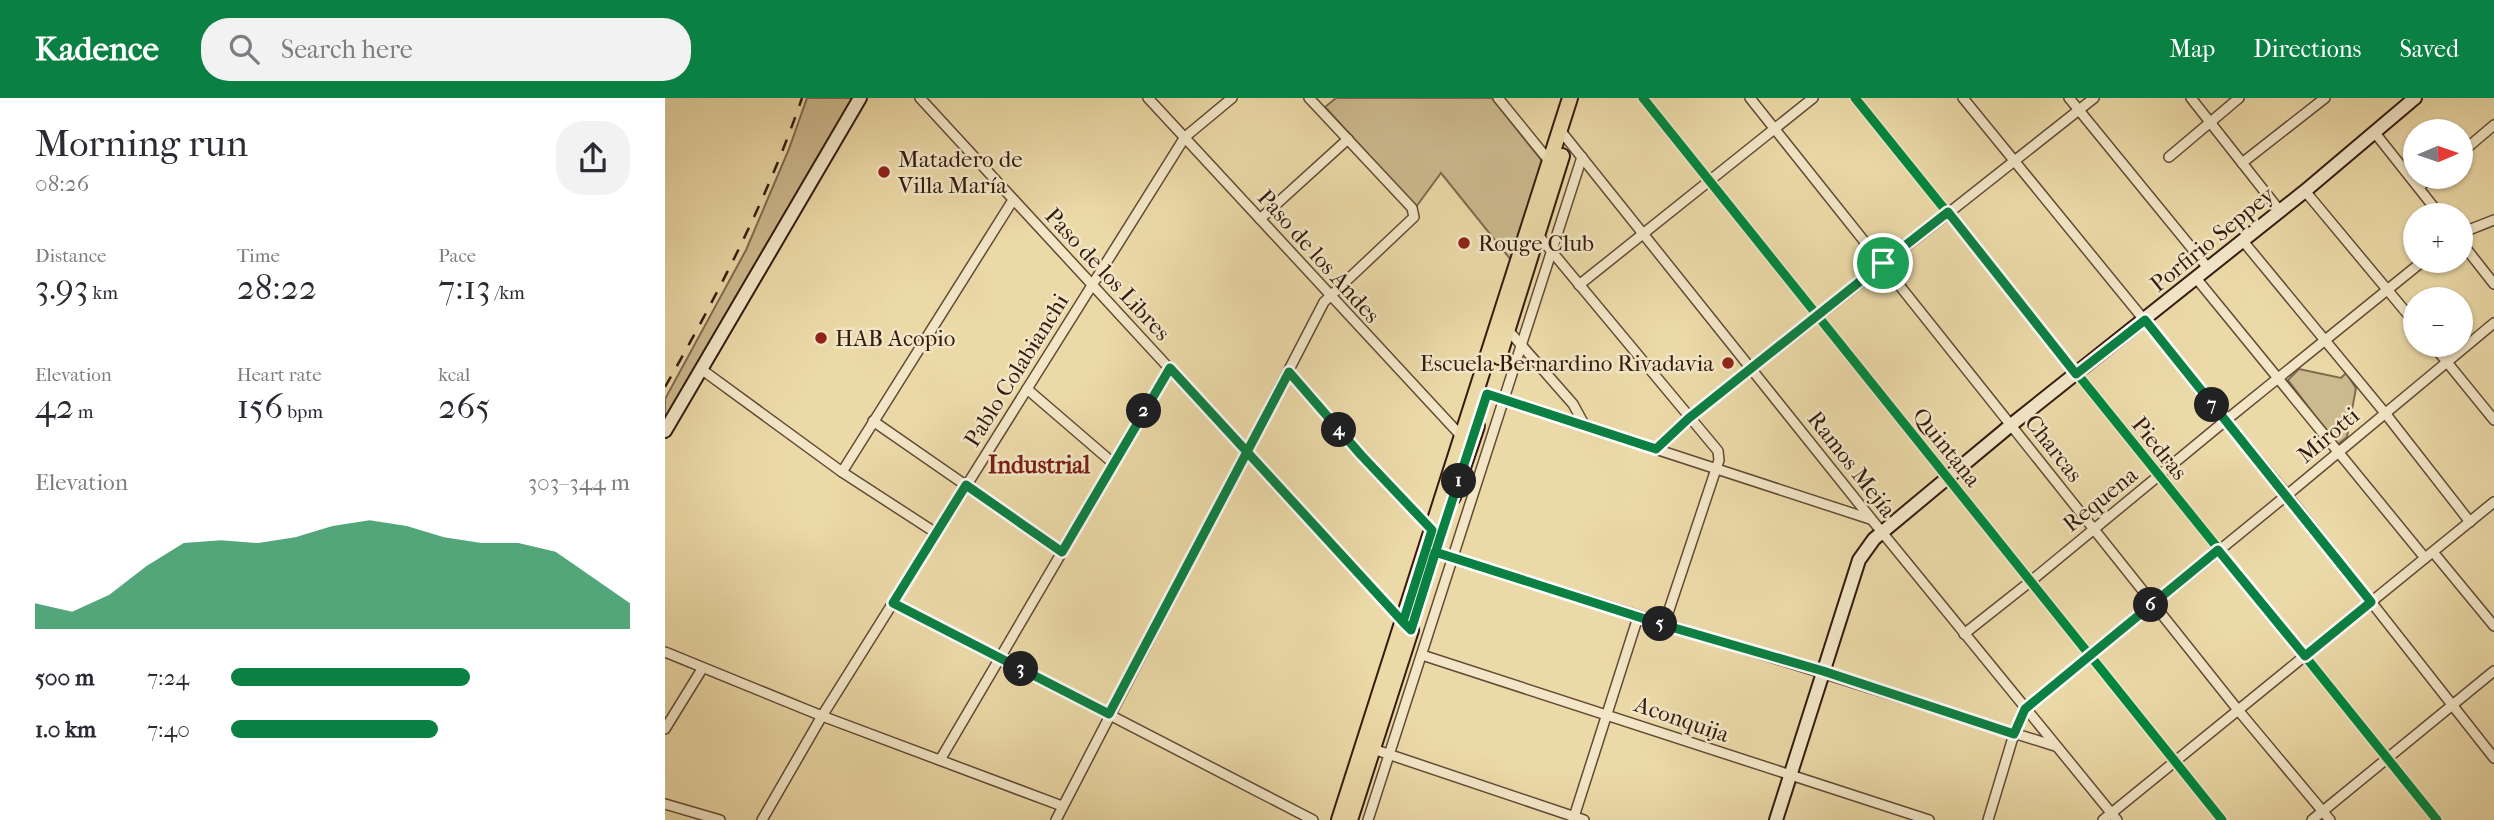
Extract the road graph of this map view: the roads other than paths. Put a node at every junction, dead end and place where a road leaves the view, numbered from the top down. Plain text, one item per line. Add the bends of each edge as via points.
1 (860, 98) edge
2 (920, 98) edge
3 (1148, 98) edge
4 (1232, 98) edge
5 (1309, 98) edge
6 (1498, 98) edge
7 (1570, 98) edge
8 (1580, 98) edge
9 (1643, 98) edge
10 (1750, 98) edge
11 (1813, 98) edge
12 (1855, 98) edge
13 (1963, 98) edge
14 (2069, 98) edge
15 (2094, 98) edge
16 (2191, 98) edge
17 (2239, 98) edge
18 (2325, 98) edge
19 (2408, 100) edge
20 (2078, 110) junction
21 (2210, 122) junction
22 (2494, 125) edge
23 (1774, 129) junction
24 (2375, 133) junction
25 (1183, 135) junction
26 (1563, 135) junction
27 (1348, 139) junction
28 (2473, 143) edge
29 (2169, 157) dead end
30 (1582, 158) junction
31 (2013, 161) junction
32 (1550, 162) junction
33 (2242, 163) junction
34 (2403, 167) edge
35 (1709, 181) junction
36 (2305, 191) junction
37 (1013, 200) junction
38 (2280, 211) junction
39 (1948, 212) junction
40 (1260, 219) junction
41 (2494, 220) edge
42 (2473, 228) edge
43 (1644, 233) junction
44 (1538, 235) junction
45 (2243, 241) junction
46 (1551, 251) junction
47 (2473, 257) edge
48 (1883, 263) junction
49 (2208, 268) junction
50 (1095, 271) dead end
51 (2408, 273) edge
52 (2196, 278) junction
53 (1093, 284) junction
54 (2494, 284) edge
55 (1579, 285) junction
56 (2388, 289) junction
57 (1328, 295) junction
58 (2403, 308) edge
59 (1817, 316) junction
60 (2145, 320) junction
61 (2494, 323) edge
62 (1508, 330) junction
63 (2325, 341) junction
64 (1521, 346) junction
65 (2443, 357) edge
66 (2447, 362) junction
67 (1170, 368) junction
68 (1752, 368) junction
69 (701, 369) junction
70 (1289, 372) junction
71 (2076, 374) junction
72 (2278, 378) junction
73 (1027, 389) junction
74 (1487, 394) junction
75 (1504, 400) junction
76 (2385, 413) junction
77 (1689, 418) junction
78 (2494, 420) edge
79 (873, 421) junction
80 (2225, 421) junction
81 (2011, 425) junction
82 (1585, 426) junction
83 (665, 431) edge
84 (1462, 438) junction
85 (1656, 449) junction
86 (2338, 452) junction
87 (1246, 454) junction
88 (1113, 463) junction
89 (1716, 469) junction
90 (842, 471) junction
91 (2158, 476) junction
92 (1947, 477) junction
93 (966, 485) junction
94 (2287, 495) junction
95 (2494, 502) edge
96 (1872, 520) junction
97 (2470, 522) junction
98 (2093, 529) junction
99 (1432, 530) junction
100 (1881, 531) junction
101 (936, 533) junction
102 (2218, 550) junction
103 (1062, 552) junction
104 (1435, 552) junction
105 (2433, 552) junction
106 (1453, 558) junction
107 (2425, 558) junction
108 (2031, 581) junction
109 (2371, 602) junction
110 (893, 603) junction
111 (2154, 603) junction
112 (1638, 617) junction
113 (1664, 625) junction
114 (1407, 626) junction
115 (2494, 626) edge
116 (1963, 634) junction
117 (665, 652) edge
118 (1422, 654) junction
119 (2092, 655) junction
120 (2305, 656) junction
121 (999, 658) junction
122 (702, 669) junction
123 (1823, 671) junction
124 (2494, 671) edge
125 (2452, 705) junction
126 (2025, 709) junction
127 (2238, 710) junction
128 (1109, 714) junction
129 (1607, 714) junction
130 (822, 716) junction
131 (665, 729) edge
132 (2014, 734) junction
133 (2056, 746) junction
134 (1373, 749) junction
135 (1389, 754) junction
136 (2387, 758) junction
137 (2494, 758) edge
138 (940, 760) junction
139 (2174, 761) junction
140 (1790, 776) junction
141 (665, 804) edge
142 (1062, 806) junction
143 (2323, 811) junction
144 (2114, 816) edge
145 (1577, 819) edge
146 (720, 820) edge
147 (762, 820) edge
148 (1056, 820) edge
149 (1313, 820) edge
150 (1339, 820) edge
151 (1350, 820) edge
152 (1368, 820) edge
153 (1776, 820) edge
154 (1929, 820) edge
155 (1987, 820) edge
156 (2103, 820) edge
157 (2222, 820) edge
158 (2312, 820) edge
159 (2330, 820) edge
160 (2437, 820) edge

1 - 69 main road
2 - 37 street, Paso de los Libres
3 - 25 street, Paso de los Andes
4 - 25 street, Pablo Colabianchi
5 - 27 street
6 - 32 street
7 - 26 main road
8 - 26 main road
9 - 35 street, Quintana
10 - 23 street, Charcas
11 - 23 street
12 - 39 street, Piedras
13 - 31 street
14 - 20 street
15 - 20 street
16 - 21 street
17 - 21 street
18 - 33 street
19 - 24 main road, Porfirio Seppey
20 - 31 street
20 - 49 street
21 - 29 street
21 - 33 street
22 - 28 street
23 - 35 street
23 - 48 street, Charcas
24 - 34 street
24 - 36 main road, Porfirio Seppey
25 - 40 street, Paso de los Andes
25 - 50 street
25 - 53 street, Pablo Colabianchi
26 - 30 street, Ramos Mejía
26 - 32 main road
26 - 44 main road
27 - 40 street
27 - 57 street via 1412,208 1414,217
30 - 43 street, Ramos Mejía
30 - 46 street
31 - 39 street
31 - 60 street
32 - 84 main road
33 - 38 street
35 - 43 street
35 - 59 street, Quintana
36 - 38 main road, Porfirio Seppey
36 - 56 street
37 - 53 street, Paso de los Libres
37 - 79 street
38 - 45 main road, Porfirio Seppey
39 - 48 street
39 - 71 street, Piedras
40 - 57 street, Paso de los Andes
41 - 42 street
43 - 55 street
43 - 68 street, Ramos Mejía
44 - 46 street
44 - 62 main road
45 - 49 main road, Porfirio Seppey
45 - 63 street
46 - 55 street
46 - 64 street
47 - 54 street
48 - 59 street
48 - 81 street, Charcas
49 - 52 main road, Porfirio Seppey
51 - 56 street, Requena
52 - 60 main road, Porfirio Seppey
52 - 72 street
53 - 67 street, Paso de los Libres
53 - 73 street, Pablo Colabianchi
55 - 77 street
56 - 58 street
56 - 63 street, Requena
57 - 70 street
57 - 84 street, Paso de los Andes
59 - 68 street
59 - 92 street, Quintana
60 - 71 main road, Porfirio Seppey
60 - 80 street
61 - 66 street, Mirotti
62 - 64 street
62 - 74 main road
63 - 72 street, Requena
63 - 76 street
64 - 75 street
64 - 82 street via 1573,404
65 - 66 street
66 - 76 street, Mirotti
66 - 78 street
67 - 87 street, Paso de los Libres
67 - 88 street
68 - 77 street
68 - 96 street, Ramos Mejía
69 - 83 main road
69 - 90 street
70 - 87 street
70 - 99 street
71 - 81 main road, Porfirio Seppey
71 - 91 street, Piedras
72 - 80 street, Requena
72 - 86 street
73 - 88 street
73 - 93 street, Pablo Colabianchi
74 - 75 street
74 - 104 main road
75 - 82 street
75 - 106 street
76 - 86 street, Mirotti
76 - 97 street
77 - 85 street
77 - 89 street via 1718,451
79 - 90 street
79 - 93 street
80 - 91 street, Requena
80 - 94 street
81 - 92 main road, Porfirio Seppey
81 - 98 street, Charcas
82 - 85 street
84 - 99 main road
85 - 89 street
86 - 94 street, Mirotti
86 - 107 street
87 - 114 street, Paso de los Libres
87 - 128 street
88 - 103 street
89 - 96 street
89 - 113 street
90 - 101 street
91 - 98 street, Requena
91 - 102 street, Piedras
92 - 100 main road, Porfirio Seppey
92 - 108 street, Quintana
93 - 101 street, Pablo Colabianchi
93 - 103 street
94 - 102 street, Mirotti
94 - 109 street
95 - 97 street
96 - 100 street, Ramos Mejía
97 - 105 street
98 - 108 street, Requena
98 - 111 street, Charcas
99 - 114 main road
100 - 116 street, Ramos Mejía
100 - 123 main road, Porfirio Seppey via 1859,560
101 - 110 street, Pablo Colabianchi
102 - 111 street, Mirotti
102 - 120 street, Piedras
103 - 121 street
104 - 106 street
104 - 114 main road
105 - 107 street
105 - 115 street
106 - 112 street
106 - 118 street
107 - 109 street
108 - 116 street, Requena
108 - 119 street, Quintana
109 - 120 street
109 - 125 street
110 - 121 street
110 - 130 street, Pablo Colabianchi
111 - 119 street, Mirotti
111 - 127 street, Charcas
112 - 113 street
112 - 129 street
113 - 123 street
114 - 134 main road
114 - 150 main road
116 - 126 street, Ramos Mejía
117 - 122 street
118 - 129 street, Aconquija
118 - 135 street
119 - 126 street, Mirotti
119 - 139 street, Quintana
120 - 127 street
120 - 136 street, Piedras
121 - 128 street
121 - 138 street
122 - 130 street
122 - 131 street
123 - 132 street
123 - 140 main road, Porfirio Seppey
124 - 125 street
125 - 136 street
125 - 137 street
126 - 132 street
126 - 133 street, Ramos Mejía
127 - 139 street
127 - 143 street, Charcas
128 - 142 street
128 - 149 street
129 - 140 street, Aconquija
129 - 145 street
130 - 138 street
130 - 147 street, Pablo Colabianchi
132 - 133 street
132 - 155 street
133 - 144 street, Ramos Mejía
134 - 135 street
134 - 151 main road
135 - 145 street
135 - 152 street
136 - 143 street
136 - 160 street, Piedras
138 - 142 street
139 - 144 street
139 - 157 street, Quintana
140 - 153 main road, Porfirio Seppey
140 - 154 street, Aconquija
141 - 146 street
142 - 148 street
143 - 158 street
143 - 159 street, Charcas
144 - 156 street

